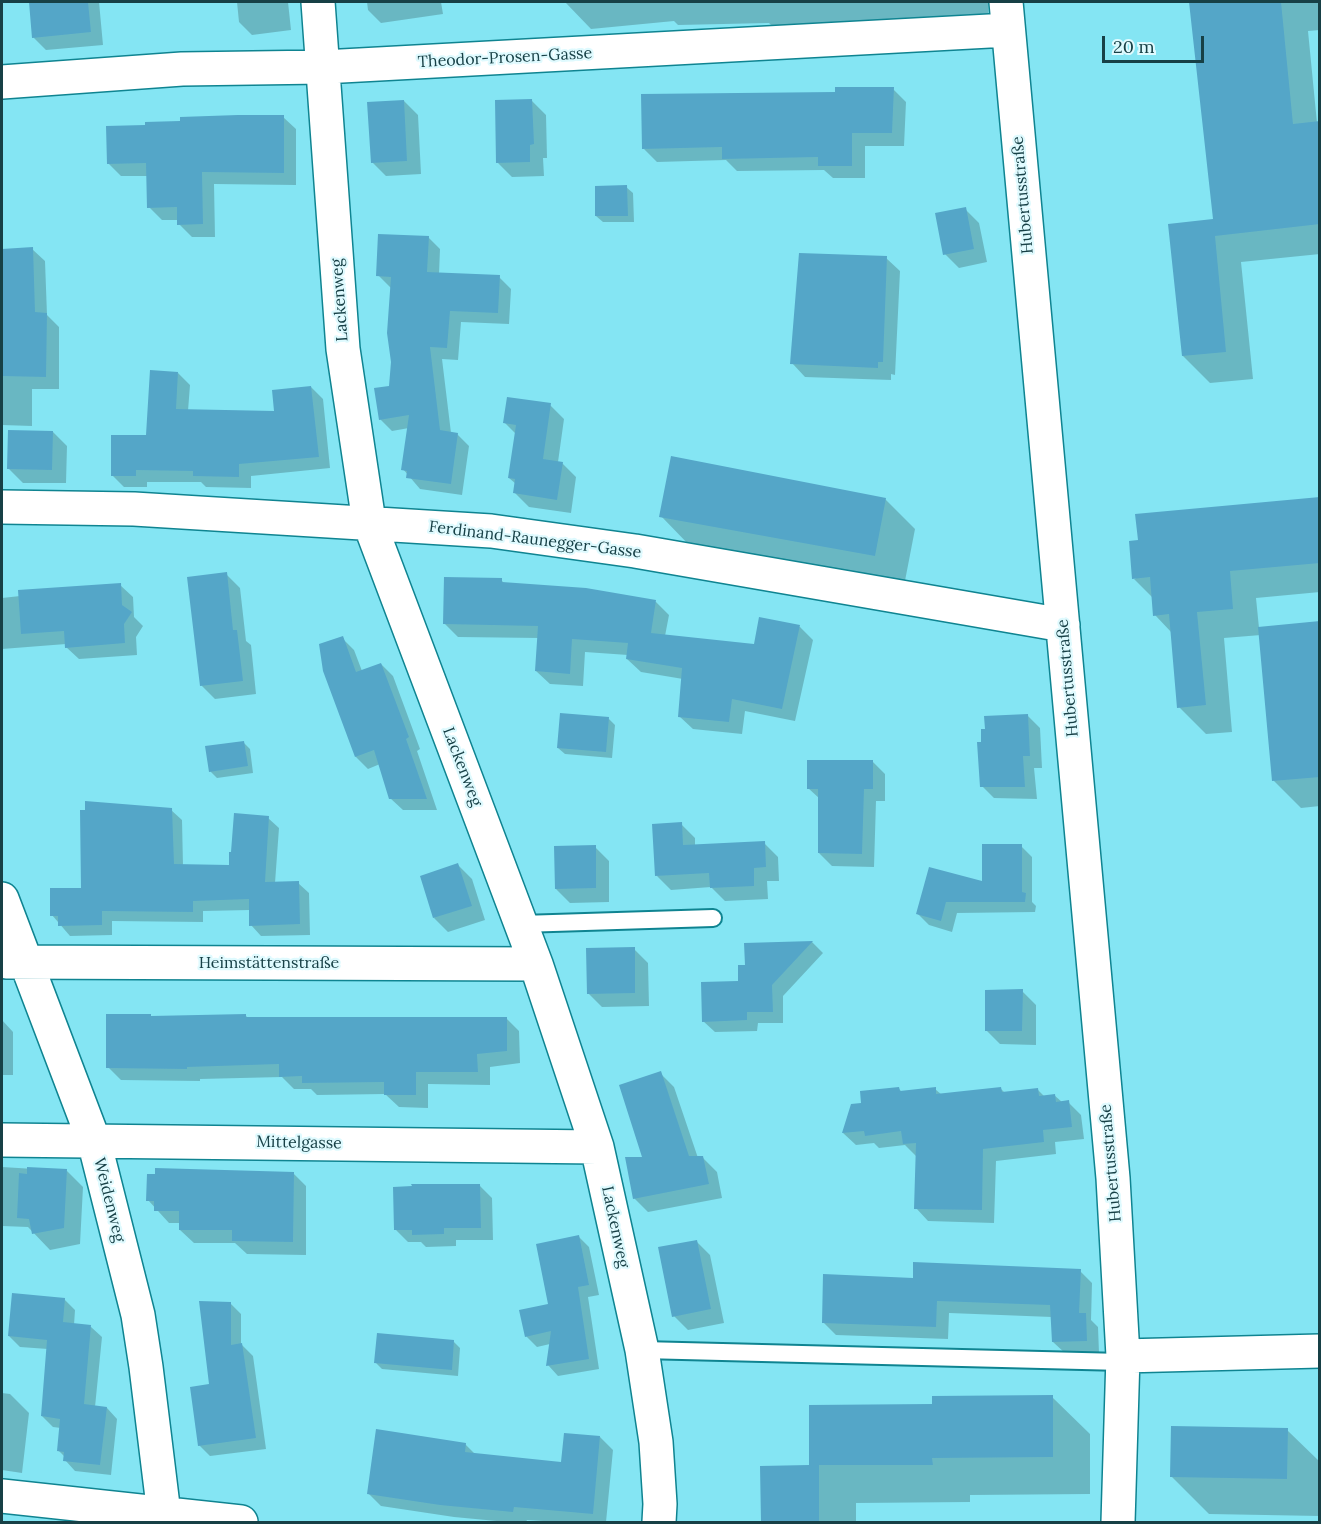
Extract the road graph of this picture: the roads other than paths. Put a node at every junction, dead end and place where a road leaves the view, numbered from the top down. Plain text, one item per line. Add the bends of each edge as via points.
1 (318, 2) edge
2 (1007, 16) edge
3 (323, 67) junction
4 (2, 76) edge
5 (2, 507) edge
6 (369, 522) junction
7 (1063, 625) junction
8 (2, 899) edge
9 (713, 918) dead end
10 (521, 924) junction
11 (14, 962) edge
12 (536, 964) junction
13 (2, 1140) edge
14 (94, 1141) junction
15 (597, 1147) junction
16 (642, 1350) junction
17 (1320, 1351) edge
18 (1122, 1359) junction
19 (2, 1496) edge
20 (164, 1514) junction
21 (241, 1522) edge
22 (659, 1522) edge
23 (1118, 1522) edge

1 - 3 street, Lackenweg
2 - 3 street, Theodor-Prosen-Gasse
2 - 7 street, Hubertusstraße
3 - 4 street, Theodor-Prosen-Gasse
3 - 6 street, Lackenweg via 343,350
5 - 6 street, Ferdinand-Raunegger-Gasse via 134,509
6 - 7 street, Ferdinand-Raunegger-Gasse via 491,531 624,549
6 - 10 street, Lackenweg
7 - 18 street, Hubertusstraße via 1113,1178
8 - 11 street, Weidenweg
9 - 10 lane
10 - 12 street, Lackenweg
11 - 12 street, Heimstättenstraße
11 - 14 street, Weidenweg
12 - 15 street, Lackenweg
13 - 14 street, Mittelgasse
14 - 15 street, Mittelgasse
14 - 20 street, Weidenweg via 138,1315
15 - 16 street, Lackenweg
16 - 18 lane
16 - 22 street, Lackenweg via 656,1442
17 - 18 street
18 - 23 street, Hubertusstraße
19 - 20 street
20 - 21 street

